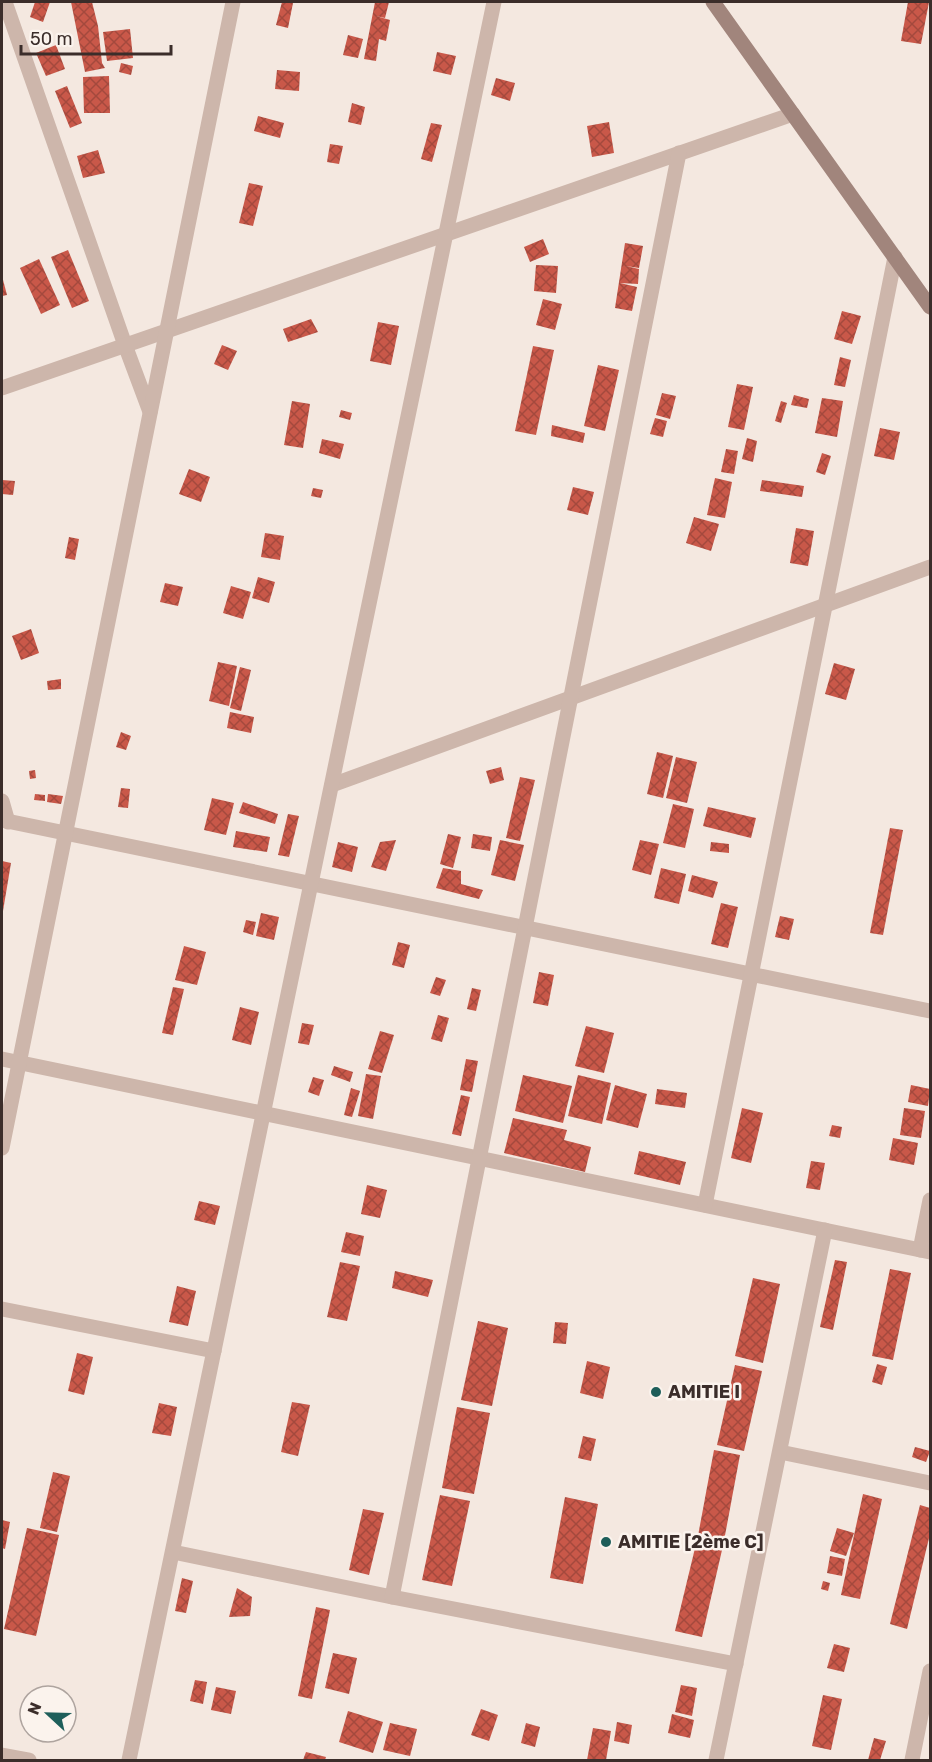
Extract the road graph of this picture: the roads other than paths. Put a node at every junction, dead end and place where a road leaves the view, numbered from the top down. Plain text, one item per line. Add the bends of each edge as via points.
1 (5, 2) edge
2 (232, 2) edge
3 (494, 2) edge
4 (713, 2) edge
5 (793, 114) junction
6 (679, 153) junction
7 (446, 234) junction
8 (895, 257) junction
9 (930, 307) edge
10 (166, 331) junction
11 (125, 345) junction
12 (2, 388) edge
13 (150, 412) junction
14 (930, 567) edge
15 (825, 605) junction
16 (571, 698) junction
17 (332, 785) junction
18 (2, 801) edge
19 (5, 821) edge
20 (65, 834) junction
21 (311, 884) junction
22 (525, 928) junction
23 (751, 974) junction
24 (930, 1011) edge
25 (2, 1059) edge
26 (19, 1063) junction
27 (264, 1113) junction
28 (2, 1148) edge
29 (479, 1158) junction
30 (930, 1200) edge
31 (705, 1205) junction
32 (825, 1230) junction
33 (925, 1251) edge
34 (2, 1309) edge
35 (214, 1351) junction
36 (780, 1452) junction
37 (930, 1483) edge
38 (173, 1552) junction
39 (392, 1597) junction
40 (736, 1664) junction
41 (930, 1671) edge
42 (2, 1755) edge
43 (29, 1761) edge
44 (129, 1761) edge
45 (716, 1761) edge
46 (912, 1761) edge

1 - 11 street
2 - 10 street
3 - 7 street
4 - 5 street
5 - 6 street
5 - 8 street
6 - 7 street
6 - 16 street
7 - 10 street
7 - 17 street
8 - 9 street
8 - 15 street
10 - 11 street
10 - 13 street
11 - 12 street
11 - 13 street
13 - 20 street
14 - 15 street
15 - 16 street
15 - 23 street
16 - 17 street
16 - 22 street
17 - 21 street
18 - 19 street
19 - 20 street
20 - 21 street
20 - 26 street
21 - 22 street
21 - 27 street
22 - 23 street
22 - 29 street
23 - 24 street
23 - 31 street
25 - 26 street
26 - 27 street
26 - 28 street
27 - 29 street
27 - 35 street
29 - 31 street
29 - 39 street
30 - 33 street
31 - 32 street
32 - 33 street
32 - 36 street
34 - 35 street
35 - 38 street
36 - 37 street
36 - 40 street
38 - 39 street
38 - 44 street
39 - 40 street
40 - 45 street
41 - 46 street
42 - 43 street

